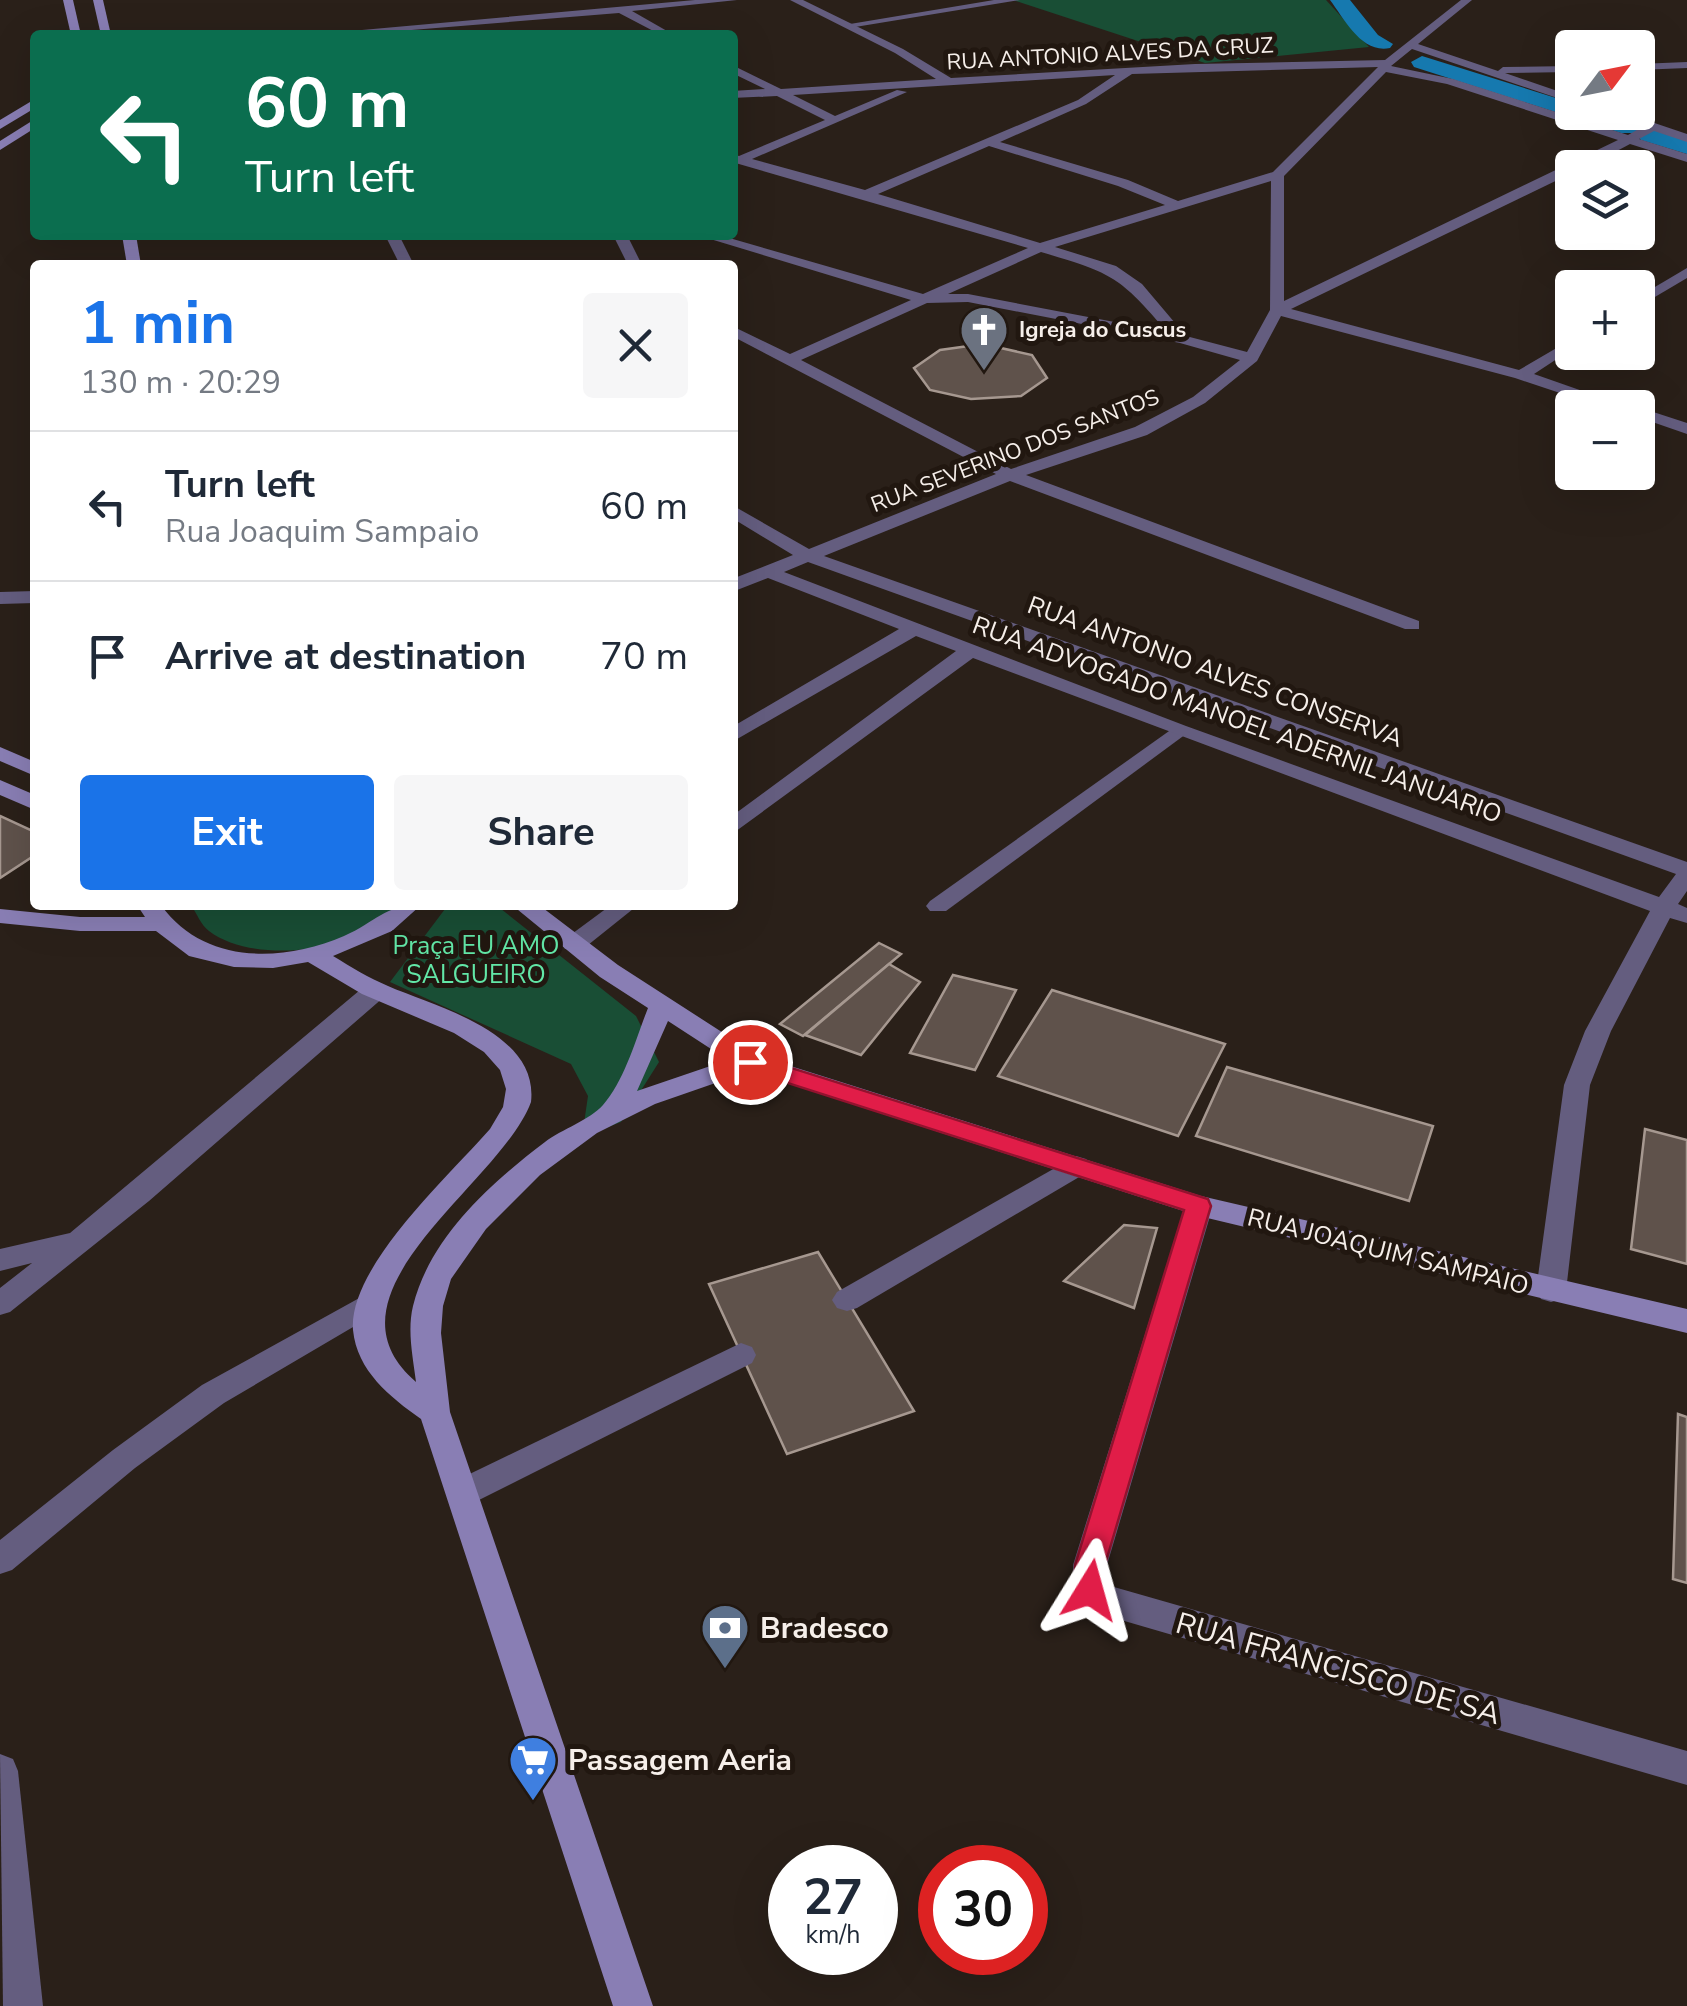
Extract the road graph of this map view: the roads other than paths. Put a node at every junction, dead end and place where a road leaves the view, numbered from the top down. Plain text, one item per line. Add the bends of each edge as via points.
1 (68, 0) edge
2 (98, 0) edge
3 (602, 0) edge
4 (732, 0) edge
5 (795, 0) edge
6 (1015, 0) edge
7 (1469, 1) edge
8 (619, 9) junction
9 (465, 22) junction
10 (849, 26) junction
11 (75, 30) edge
12 (105, 30) edge
13 (370, 30) edge
14 (471, 30) edge
15 (660, 30) edge
16 (1410, 45) junction
17 (1389, 62) junction
18 (1687, 65) edge
19 (1655, 66) edge
20 (1555, 68) edge
21 (1490, 70) junction
22 (738, 71) edge
23 (1129, 71) junction
24 (950, 83) junction
25 (916, 85) junction
26 (780, 93) junction
27 (1555, 94) edge
28 (738, 95) edge
29 (30, 106) edge
30 (834, 120) junction
31 (0, 125) edge
32 (30, 127) edge
33 (1655, 129) edge
34 (1647, 130) edge
35 (1687, 138) edge
36 (1631, 140) junction
37 (988, 142) junction
38 (0, 146) edge
39 (1610, 150) edge
40 (738, 158) edge
41 (1687, 158) edge
42 (738, 160) edge
43 (1278, 175) junction
44 (1555, 177) edge
45 (866, 194) junction
46 (1179, 206) junction
47 (721, 240) edge
48 (1041, 247) junction
49 (1687, 272) edge
50 (1655, 292) edge
51 (924, 298) junction
52 (1277, 310) junction
53 (738, 333) edge
54 (1181, 339) junction
55 (1555, 353) edge
56 (1252, 358) junction
57 (791, 359) junction
58 (1521, 374) junction
59 (1569, 390) edge
60 (1655, 418) edge
61 (1687, 430) edge
62 (1010, 476) junction
63 (738, 514) edge
64 (808, 556) junction
65 (768, 572) junction
66 (738, 584) edge
67 (30, 597) edge
68 (0, 598) edge
69 (1412, 625) dead end
70 (914, 629) junction
71 (971, 650) junction
72 (1179, 730) junction
73 (738, 732) edge
74 (0, 754) edge
75 (30, 768) edge
76 (0, 787) edge
77 (30, 800) edge
78 (738, 822) edge
79 (1687, 873) edge
80 (938, 906) dead end
81 (405, 910) edge
82 (530, 910) edge
83 (619, 910) edge
84 (1675, 912) edge
85 (154, 915) edge
86 (0, 916) edge
87 (574, 944) junction
88 (312, 955) junction
89 (375, 991) junction
90 (660, 1006) junction
91 (750, 1062) junction
92 (612, 1113) junction
93 (1076, 1166) junction
94 (1199, 1206) junction
95 (77, 1241) junction
96 (0, 1260) edge
97 (1550, 1291) junction
98 (847, 1300) dead end
99 (372, 1302) junction
100 (0, 1304) edge
101 (1687, 1321) edge
102 (741, 1355) dead end
103 (434, 1412) junction
104 (462, 1493) junction
105 (0, 1560) edge
106 (1687, 1768) edge
107 (0, 1772) edge
108 (23, 2006) edge
109 (633, 2006) edge

1 - 11 main road
2 - 12 main road
3 - 8 street
4 - 8 street
5 - 10 street
6 - 10 street
7 - 16 street
8 - 9 street
8 - 15 street
9 - 13 street
9 - 14 street
10 - 24 street
16 - 17 street
16 - 21 street
17 - 23 street, RUA ANTONIO ALVES DA CRUZ
17 - 36 street, RUA ANTONIO ALVES DA CRUZ
17 - 43 street
18 - 19 street
20 - 21 street
21 - 27 street
22 - 26 street
23 - 24 street, RUA ANTONIO ALVES DA CRUZ
23 - 37 street via 1082,102
24 - 25 street, RUA ANTONIO ALVES DA CRUZ
25 - 26 street, RUA ANTONIO ALVES DA CRUZ
25 - 30 street
26 - 28 street, RUA ANTONIO ALVES DA CRUZ
26 - 30 street
29 - 31 main road
30 - 40 street
32 - 38 main road
33 - 35 street
34 - 36 street
36 - 39 street
36 - 41 street, RUA ANTONIO ALVES DA CRUZ
37 - 45 street
37 - 46 street
42 - 45 street
43 - 46 street
43 - 52 street
44 - 52 street
45 - 48 street
46 - 48 street
47 - 51 street
48 - 51 street
48 - 54 street via 1111,269 1137,287
49 - 50 street
51 - 54 street via 968,298
51 - 57 street
52 - 56 street, RUA SEVERINO DOS SANTOS
52 - 58 street
53 - 57 street
54 - 56 street
55 - 58 street
56 - 62 street, RUA SEVERINO DOS SANTOS via 1199,400 1141,431
57 - 62 street
58 - 59 street
60 - 61 street
62 - 64 street, RUA SEVERINO DOS SANTOS
62 - 69 street
63 - 64 street, RUA ANTONIO ALVES CONSERVA
64 - 65 street, RUA SEVERINO DOS SANTOS
64 - 79 street, RUA ANTONIO ALVES CONSERVA
65 - 66 street, RUA SEVERINO DOS SANTOS
65 - 70 street, RUA ADVOGADO MANOEL ADERNIL JANUARIO
67 - 68 street
70 - 71 street, RUA ADVOGADO MANOEL ADERNIL JANUARIO
70 - 73 street
71 - 72 street, RUA ADVOGADO MANOEL ADERNIL JANUARIO
71 - 78 street
72 - 80 street
72 - 84 street, RUA ADVOGADO MANOEL ADERNIL JANUARIO
74 - 75 main road
76 - 77 main road
79 - 84 street
81 - 88 main road via 360,940
82 - 87 main road, RUA JOAQUIM SAMPAIO
83 - 87 street
84 - 97 street via 1598,1031 1577,1085
85 - 86 main road via 80,924
85 - 88 main road via 181,944 216,956
87 - 90 main road, RUA JOAQUIM SAMPAIO
88 - 89 main road
89 - 95 street
89 - 99 main road via 482,1037 513,1070 519,1088 517,1106 492,1145 404,1243
90 - 91 main road, RUA JOAQUIM SAMPAIO
90 - 92 main road
91 - 92 main road
91 - 93 main road, RUA JOAQUIM SAMPAIO
92 - 103 main road via 510,1186 442,1267 428,1305
93 - 94 main road, RUA JOAQUIM SAMPAIO
93 - 98 street
94 - 97 main road, RUA JOAQUIM SAMPAIO
94 - 106 street, RUA FRANCISCO DE SA via 1090,1565 1090,1590 1097,1598
95 - 96 street
95 - 100 street
97 - 101 main road, RUA JOAQUIM SAMPAIO
99 - 103 main road via 369,1335 376,1359
99 - 105 street via 214,1394
102 - 104 street
103 - 104 main road
104 - 109 main road
107 - 108 street

